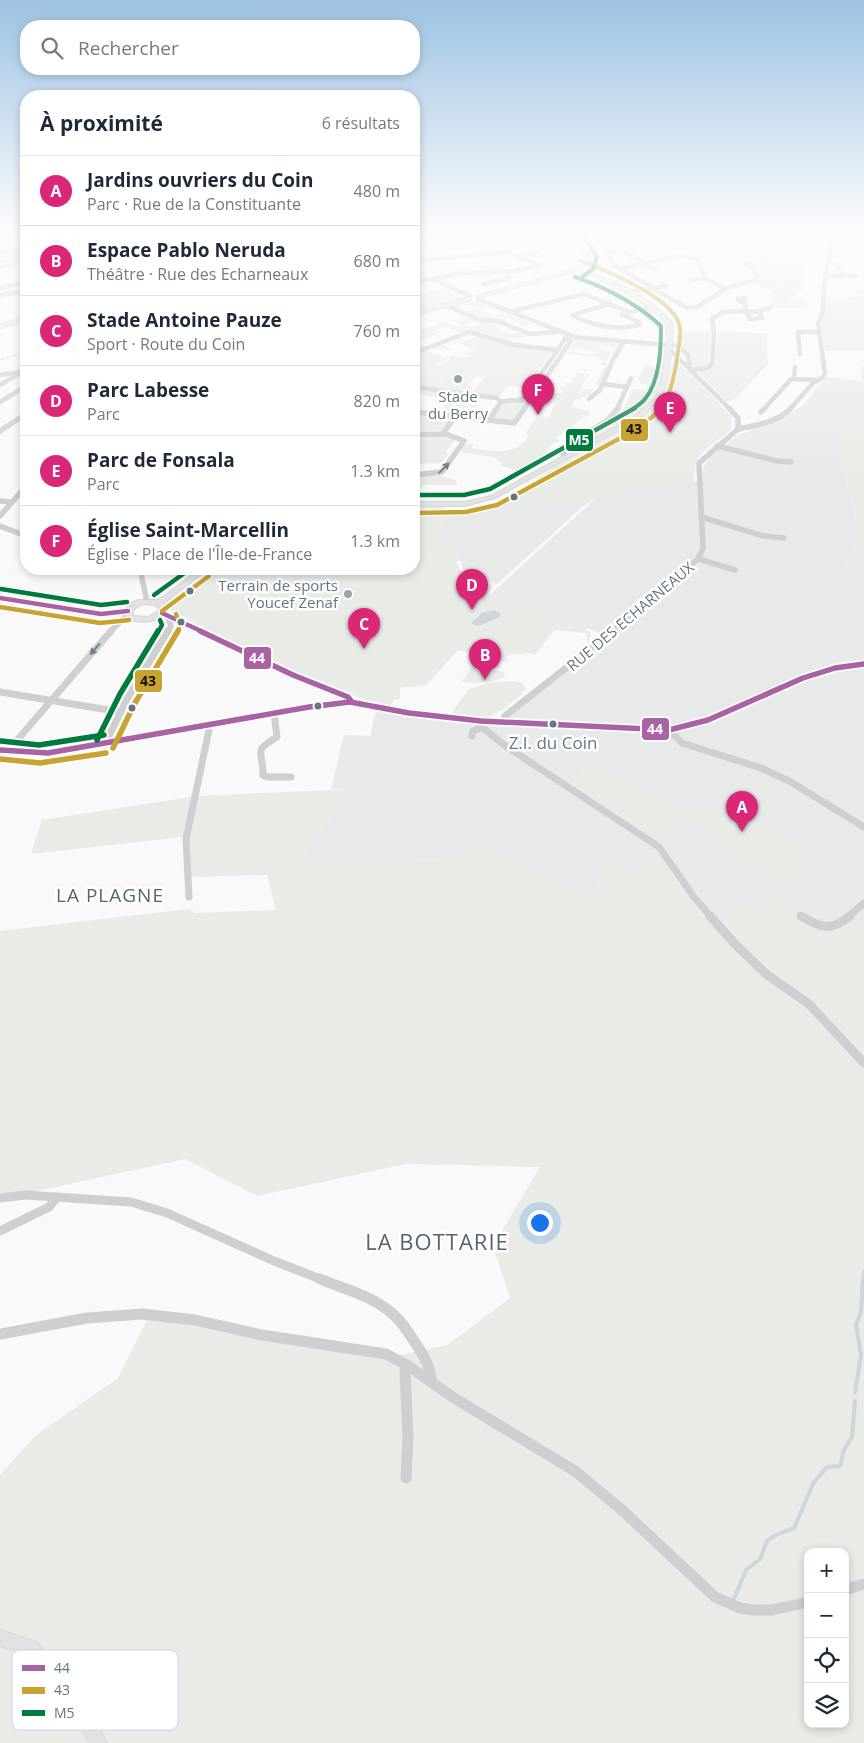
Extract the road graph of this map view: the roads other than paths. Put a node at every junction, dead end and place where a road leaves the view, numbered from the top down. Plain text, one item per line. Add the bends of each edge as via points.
1 (469, 315) edge
2 (517, 315) edge
3 (573, 315) edge
4 (625, 315) edge
5 (661, 315) edge
6 (718, 315) edge
7 (748, 315) edge
8 (760, 315) edge
9 (821, 315) edge
10 (20, 321) edge
11 (0, 326) edge
12 (558, 332) junction
13 (819, 332) junction
14 (566, 337) junction
15 (624, 341) junction
16 (670, 344) junction
17 (420, 351) edge
18 (558, 352) junction
19 (800, 354) dead end
20 (668, 361) junction
21 (679, 361) junction
22 (548, 364) junction
23 (555, 365) junction
24 (794, 367) dead end
25 (690, 370) junction
26 (20, 372) edge
27 (20, 373) edge
28 (0, 375) edge
29 (631, 378) dead end
30 (794, 378) junction
31 (817, 380) junction
32 (534, 383) junction
33 (541, 384) junction
34 (604, 384) junction
35 (0, 385) edge
36 (627, 387) junction
37 (420, 388) edge
38 (20, 390) edge
39 (589, 399) dead end
40 (518, 400) junction
41 (0, 402) edge
42 (501, 402) junction
43 (526, 406) junction
44 (760, 412) dead end
45 (420, 413) edge
46 (455, 417) junction
47 (491, 417) junction
48 (20, 418) edge
49 (480, 420) junction
50 (15, 421) junction
51 (20, 421) edge
52 (496, 423) junction
53 (738, 429) junction
54 (0, 431) edge
55 (443, 433) junction
56 (420, 435) edge
57 (717, 446) junction
58 (565, 457) junction
59 (791, 462) dead end
60 (420, 475) edge
61 (20, 493) edge
62 (0, 501) edge
63 (12, 502) junction
64 (420, 504) edge
65 (0, 516) edge
66 (701, 517) junction
67 (0, 526) edge
68 (20, 534) edge
69 (784, 538) dead end
70 (698, 559) junction
71 (735, 570) dead end
72 (141, 575) edge
73 (196, 575) edge
74 (0, 598) edge
75 (147, 602) junction
76 (158, 603) junction
77 (128, 613) junction
78 (165, 615) junction
79 (864, 664) edge
80 (0, 692) edge
81 (50, 700) junction
82 (350, 702) junction
83 (121, 712) junction
84 (274, 713) junction
85 (502, 722) junction
86 (481, 724) junction
87 (208, 725) junction
88 (669, 730) junction
89 (472, 736) dead end
90 (105, 744) junction
91 (3, 750) edge
92 (0, 760) edge
93 (291, 777) dead end
94 (864, 827) edge
95 (189, 897) dead end
96 (864, 902) edge
97 (802, 916) dead end
98 (864, 1063) edge
99 (57, 1197) junction
100 (0, 1198) edge
101 (0, 1231) edge
102 (0, 1334) edge
103 (407, 1364) junction
104 (431, 1379) junction
105 (406, 1478) dead end
106 (864, 1584) edge
107 (849, 1589) edge
108 (804, 1603) edge
109 (0, 1638) edge
110 (32, 1650) edge
111 (92, 1730) edge
112 (99, 1743) edge

1 - 12 street via 501,322 529,334
2 - 12 street
3 - 4 street via 596,326 625,328 640,324
5 - 16 street via 669,322
6 - 25 street via 711,321 714,333 712,364 708,368
7 - 8 street via 750,319 761,319
9 - 13 street
10 - 11 street
12 - 14 street
13 - 19 street via 798,332
13 - 31 street via 825,373
14 - 15 street
14 - 18 street via 571,341
15 - 16 street
15 - 34 street
16 - 20 street
16 - 21 street
16 - 25 street via 688,355
17 - 18 street via 469,332 514,345
18 - 22 street
18 - 23 street
20 - 21 street
20 - 58 street via 665,386 651,406
21 - 25 street
22 - 23 street
22 - 32 street
23 - 33 street
24 - 30 street
25 - 53 street via 736,415
26 - 28 street
27 - 35 street
29 - 36 street
30 - 31 street
30 - 44 street
31 - 53 street via 787,413
32 - 33 street
32 - 40 street
33 - 43 street
34 - 36 street
34 - 39 street via 594,398
36 - 58 street via 614,414 570,442 563,452
37 - 42 street via 497,398
38 - 41 street
40 - 42 street
40 - 43 street
42 - 47 street
43 - 52 street via 514,424
45 - 46 street
46 - 49 street
46 - 55 street
47 - 49 street
47 - 52 street
48 - 50 street
49 - 52 street
50 - 51 street
50 - 54 street
53 - 57 street, RUE DES ECHARNEAUX
55 - 56 street
60 -> 55 street via 442,472 464,443 461,438
57 - 59 street via 777,462
57 - 66 street, RUE DES ECHARNEAUX via 702,458 698,468
58 - 64 street via 488,499 462,504
61 - 63 street
62 - 63 street
63 - 65 street
66 - 69 street via 764,536
66 - 70 street, RUE DES ECHARNEAUX via 703,548
67 - 68 street
70 - 71 street
70 - 85 street, RUE DES ECHARNEAUX
72 - 75 street
73 - 76 street
74 - 77 street via 101,614
75 - 76 street
75 - 77 street via 134,605
76 - 78 street via 164,607
77 - 78 street via 135,619 146,620
77 -> 81 street
78 - 82 street via 293,676 348,697
78 - 83 street via 171,626
79 - 88 street via 836,667 748,701 696,726
80 - 81 street
81 - 83 street
81 - 91 street
82 - 84 street
82 - 86 street
83 - 90 street
84 - 87 street
84 - 93 street via 277,737 260,750 263,775
85 - 86 street
85 - 88 street
86 - 89 street
86 - 98 street via 504,745 659,847 694,897 735,944 766,974 809,1004
87 - 90 street
87 - 95 street via 186,839
88 - 94 street via 682,743 761,768 791,782
90 - 91 street via 48,753
91 - 92 street
96 - 97 street via 846,918 827,928
99 - 100 street via 25,1195
99 - 101 street via 49,1207
99 - 104 street via 114,1200 147,1206 373,1300 388,1310 408,1332 430,1369
102 - 103 street via 87,1318 167,1315 280,1338 386,1354
103 - 104 street
103 - 105 street
104 - 108 street via 454,1398 582,1476 715,1597 754,1610 772,1610
106 - 107 street
109 - 110 street
111 - 112 street

